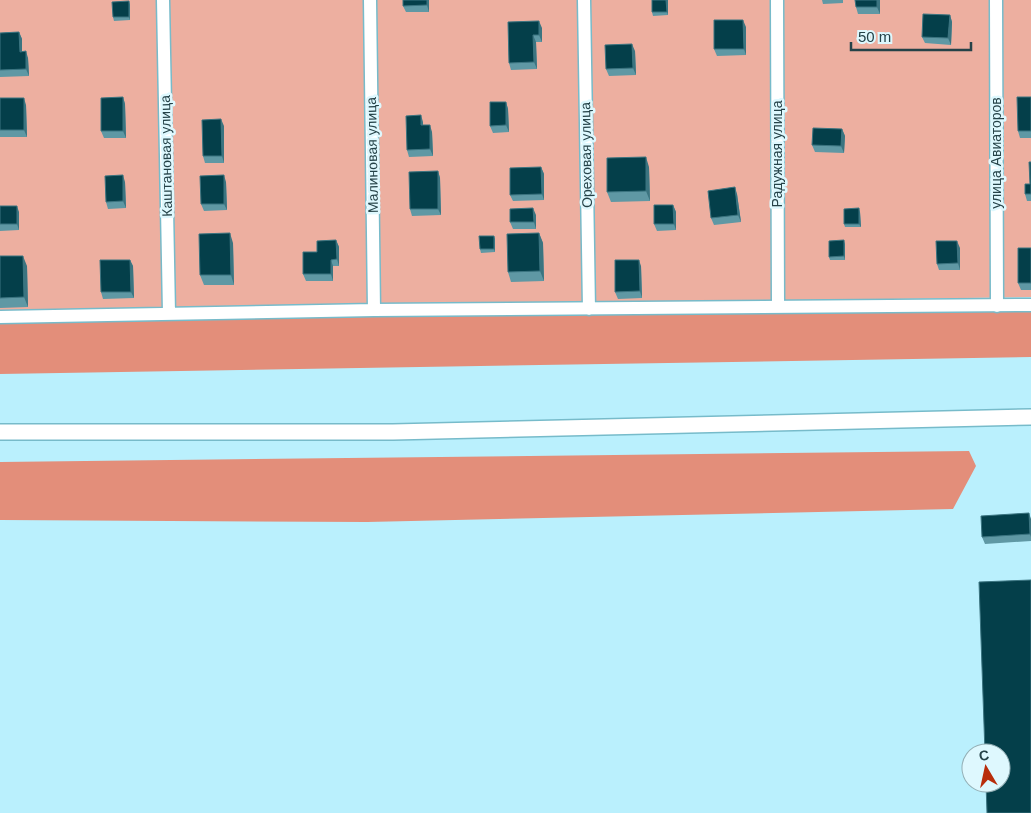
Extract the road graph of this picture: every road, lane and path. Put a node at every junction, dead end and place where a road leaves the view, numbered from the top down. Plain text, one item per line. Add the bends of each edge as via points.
1 (163, 0) edge
2 (370, 0) edge
3 (584, 0) edge
4 (777, 0) edge
5 (996, 0) edge
6 (997, 306) junction
7 (1031, 306) edge
8 (778, 307) junction
9 (589, 309) junction
10 (374, 310) junction
11 (169, 313) junction
12 (0, 316) edge
13 (1031, 417) edge
14 (0, 432) edge

1 - 11 street, Каштановая улица
2 - 10 street, Малиновая улица
3 - 9 street, Ореховая улица
4 - 8 street, Радужная улица
5 - 6 street, улица Авиаторов
6 - 7 street
6 - 8 street
8 - 9 street
9 - 10 street
10 - 11 street
11 - 12 street
13 - 14 street via 393,432

